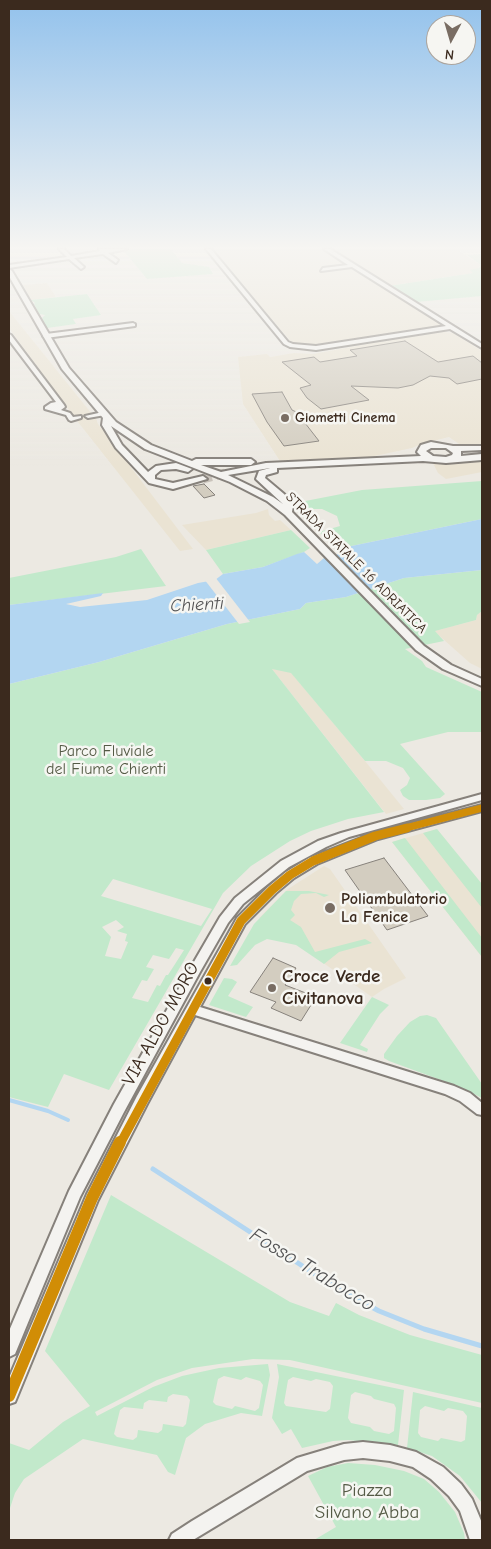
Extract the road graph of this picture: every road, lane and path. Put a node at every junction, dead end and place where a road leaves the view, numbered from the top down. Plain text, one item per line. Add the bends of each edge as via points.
1 (38, 321) edge
2 (268, 321) edge
3 (442, 321) edge
4 (133, 324) dead end
5 (451, 327) junction
6 (9, 336) edge
7 (46, 336) junction
8 (482, 346) edge
9 (55, 397) junction
10 (52, 407) junction
11 (88, 416) dead end
12 (105, 416) junction
13 (73, 417) dead end
14 (454, 448) junction
15 (482, 448) edge
16 (422, 451) junction
17 (482, 457) edge
18 (430, 458) junction
19 (178, 459) junction
20 (451, 459) junction
21 (370, 462) junction
22 (314, 464) junction
23 (298, 465) junction
24 (225, 473) tunnel mouth
25 (151, 479) junction
26 (203, 479) tunnel mouth
27 (255, 490) junction
28 (290, 515) junction
29 (482, 683) edge
30 (482, 798) edge
31 (482, 808) edge
32 (195, 970) junction
33 (212, 972) junction
34 (192, 1009) junction
35 (143, 1065) junction
36 (159, 1069) junction
37 (126, 1096) junction
38 (142, 1100) junction
39 (482, 1110) edge
40 (9, 1349) edge
41 (9, 1396) edge
42 (178, 1540) edge
43 (479, 1540) edge

1 - 7 main road
2 - 5 street via 286,343 316,348
3 - 5 street
4 - 7 street
5 - 8 street
6 - 9 street
7 - 12 main road via 66,369
9 - 10 street
9 - 10 street via 62,407
10 - 13 street
11 - 12 street
12 - 19 main road via 136,440
12 - 25 main road via 106,426 119,446
14 - 15 main road
14 - 16 main road via 433,444
14 - 20 main road via 459,454
16 - 18 main road
16 - 21 main road
17 - 20 main road
18 - 20 main road
18 - 21 main road
19 - 23 main road via 203,463
19 - 27 main road, STRADA STATALE 16 ADRIATICA
21 - 22 main road
22 - 23 main road
22 - 28 main road via 269,470 260,475 262,482 286,501
23 - 24 main road via 256,467
25 - 26 main road via 158,484 173,486
25 - 27 main road via 155,470 176,466
27 - 28 main road, STRADA STATALE 16 ADRIATICA
28 - 29 main road, STRADA STATALE 16 ADRIATICA via 407,636 438,661
30 - 32 street, VIA ALDO MORO via 345,835 301,854 270,874 239,901
31 - 33 street, VIA ALDO MORO via 375,836 331,852 290,875 241,921
32 - 33 street via 205,965
32 - 35 street, VIA ALDO MORO
33 - 34 street, VIA ALDO MORO
34 - 36 street, VIA ALDO MORO
34 - 39 street via 449,1090
35 - 36 street via 144,1071 149,1073
35 - 37 street, VIA ALDO MORO
36 - 38 street, VIA ALDO MORO
37 - 38 street via 137,1092
37 - 40 street, VIA ALDO MORO via 74,1195
38 - 41 street, VIA ALDO MORO via 92,1198
42 - 43 street via 303,1464 362,1450 416,1460 438,1473 466,1505

